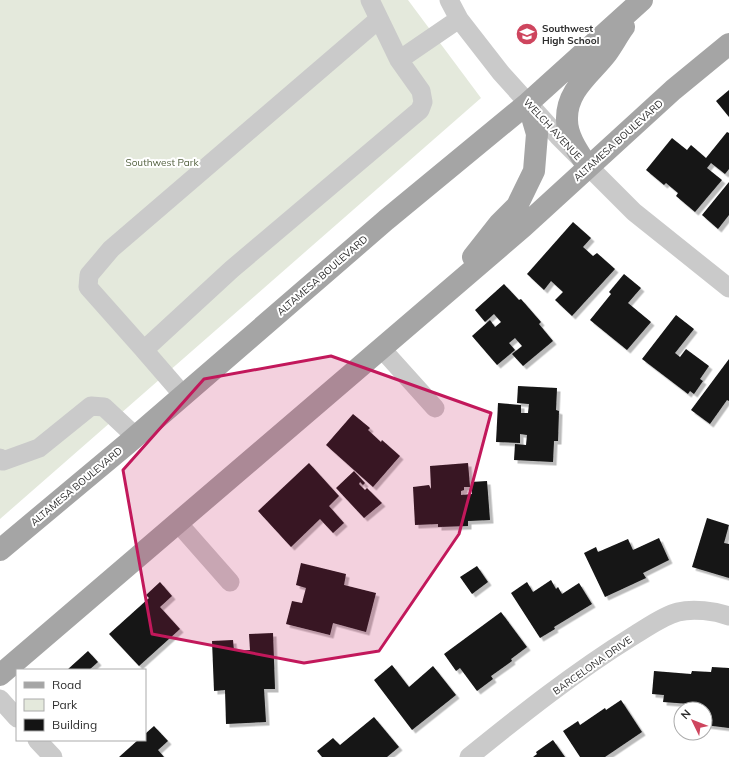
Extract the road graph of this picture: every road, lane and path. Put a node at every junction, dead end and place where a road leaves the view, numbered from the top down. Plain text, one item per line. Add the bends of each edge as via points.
1 (370, 0) edge
2 (449, 0) edge
3 (640, 2) edge
4 (379, 19) junction
5 (459, 19) junction
6 (729, 44) edge
7 (398, 60) junction
8 (528, 103) junction
9 (588, 167) junction
10 (729, 288) edge
11 (443, 294) junction
12 (381, 348) junction
13 (144, 350) junction
14 (184, 395) junction
15 (435, 408) dead end
16 (135, 436) junction
17 (1, 461) edge
18 (178, 523) junction
19 (0, 550) edge
20 (230, 582) dead end
21 (729, 616) edge
22 (0, 675) edge
23 (0, 699) edge
24 (16, 717) edge
25 (38, 741) edge
26 (53, 757) edge
27 (469, 757) edge

1 - 4 street
2 - 5 street, WELCH AVENUE
3 - 8 main road, ALTAMESA BOULEVARD
3 - 9 main road via 607,53 582,80 571,99 567,120 572,142
4 - 7 street
4 - 13 street via 112,249 89,275 88,287
5 - 7 street
5 - 8 street, WELCH AVENUE
6 - 9 main road, ALTAMESA BOULEVARD via 673,90
7 - 13 street via 421,91 423,102 420,110 232,269
8 - 9 street, WELCH AVENUE
8 - 11 main road via 537,134 534,171 517,206 498,224
8 - 14 main road, ALTAMESA BOULEVARD via 386,220
9 - 10 street, WELCH AVENUE via 634,212
9 - 11 main road, ALTAMESA BOULEVARD via 523,227
11 - 12 main road, ALTAMESA BOULEVARD
12 - 15 street
12 - 18 main road, ALTAMESA BOULEVARD
13 - 14 street
14 - 16 main road, ALTAMESA BOULEVARD
16 - 17 street via 104,406 91,406 39,448
16 - 19 main road, ALTAMESA BOULEVARD
18 - 20 street
18 - 22 main road, ALTAMESA BOULEVARD
21 - 27 street, BARCELONA DRIVE via 702,610 678,612 655,623 607,652
23 - 24 street
25 - 26 street

